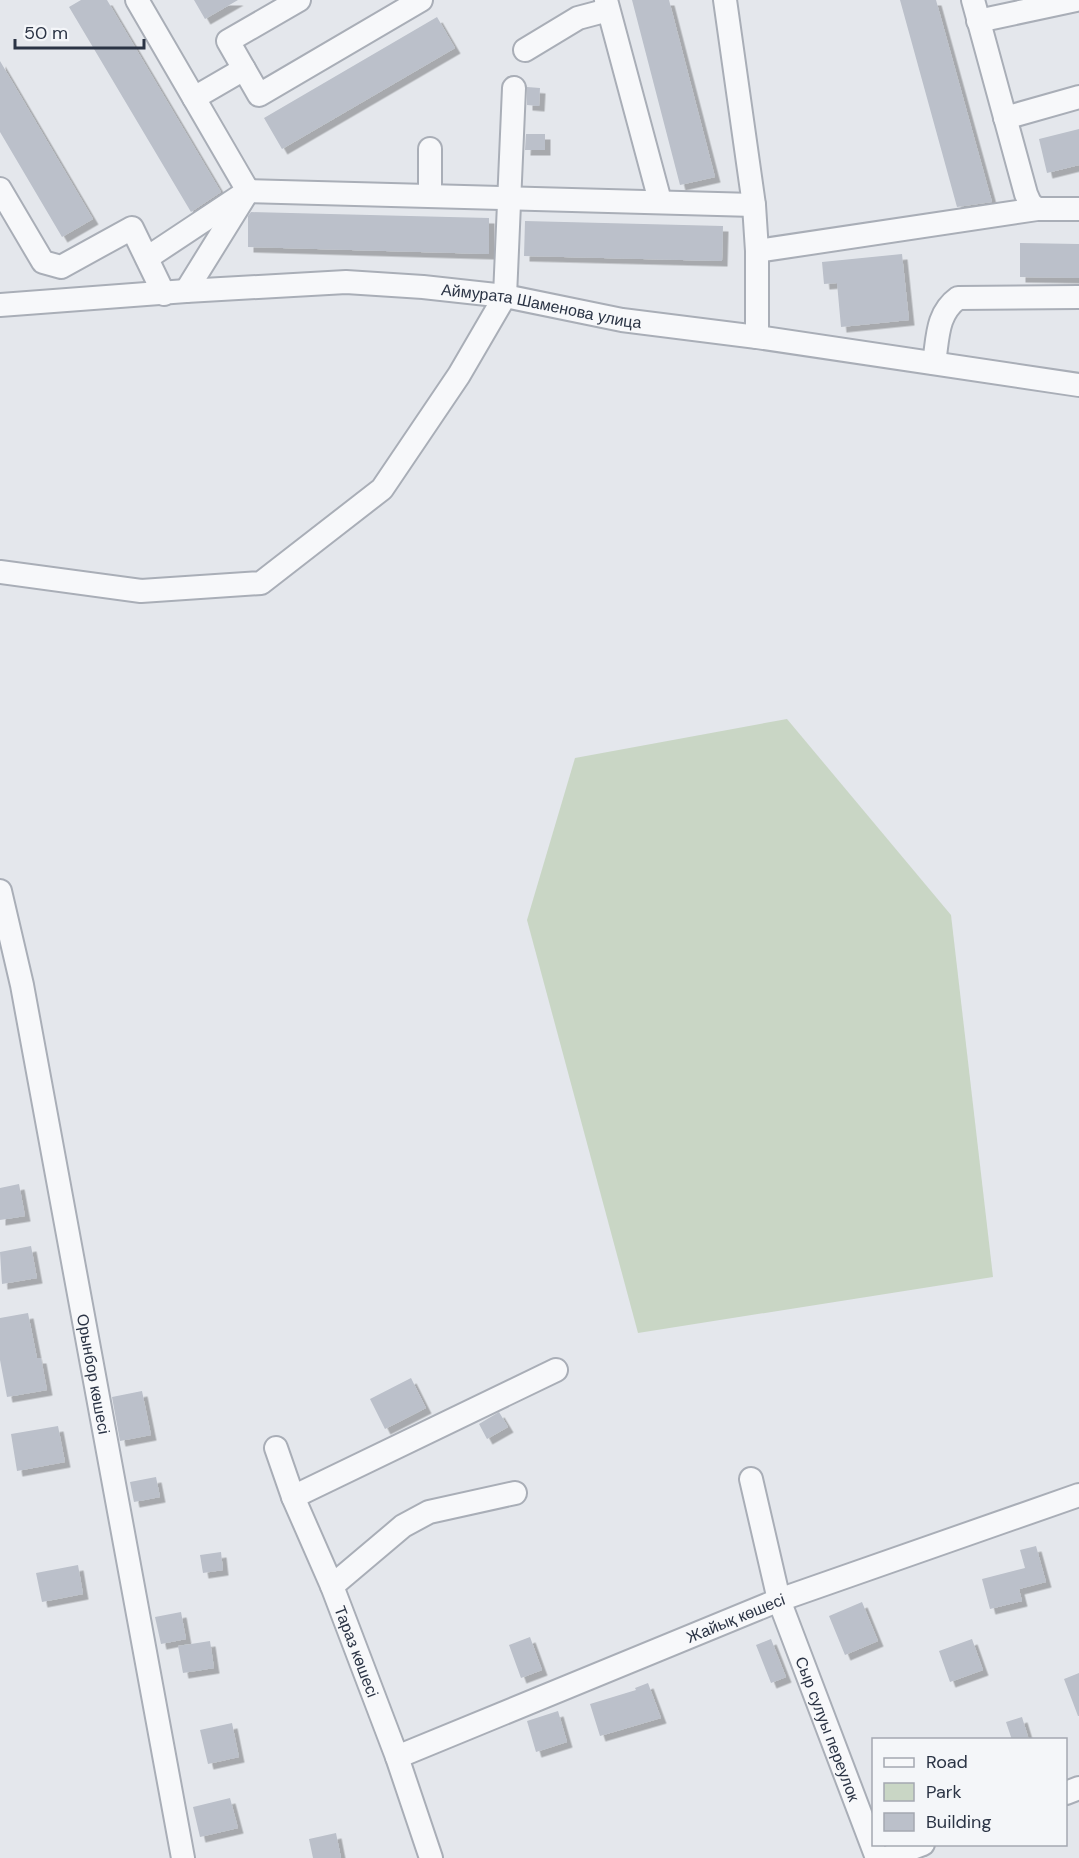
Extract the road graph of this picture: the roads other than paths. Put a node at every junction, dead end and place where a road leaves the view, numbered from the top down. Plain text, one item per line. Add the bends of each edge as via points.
1 (137, 0) edge
2 (299, 0) edge
3 (422, 0) edge
4 (725, 0) edge
5 (1076, 0) edge
6 (607, 5) edge
7 (976, 11) edge
8 (525, 51) dead end
9 (244, 69) junction
10 (514, 88) dead end
11 (1079, 97) edge
12 (194, 98) junction
13 (1005, 118) junction
14 (430, 149) dead end
15 (248, 191) junction
16 (2, 195) edge
17 (430, 195) junction
18 (510, 198) junction
19 (660, 201) junction
20 (754, 205) junction
21 (1037, 209) junction
22 (1079, 209) edge
23 (757, 251) junction
24 (147, 258) junction
25 (175, 292) junction
26 (505, 296) junction
27 (1079, 297) edge
28 (0, 305) edge
29 (757, 337) junction
30 (934, 363) junction
31 (1079, 385) edge
32 (0, 572) edge
33 (0, 891) edge
34 (556, 1370) dead end
35 (276, 1448) dead end
36 (751, 1479) dead end
37 (515, 1493) dead end
38 (1079, 1495) edge
39 (293, 1497) junction
40 (332, 1586) junction
41 (779, 1600) junction
42 (398, 1757) junction
43 (872, 1842) edge
44 (920, 1846) edge
45 (183, 1858) edge
46 (431, 1858) edge
47 (886, 1858) edge

1 - 12 street
2 - 9 street via 228,41
3 - 9 street via 259,95
4 - 20 street
5 - 7 street
6 - 8 street
6 - 19 street
7 - 13 street
9 - 12 street
10 - 18 street
11 - 13 street
12 - 15 street
13 - 21 street via 1026,194
14 - 17 street
15 - 17 street
15 - 24 street
15 - 25 street
16 - 24 street via 43,262 61,267 132,228
17 - 18 street
18 - 19 street
18 - 26 street
19 - 20 street
20 - 23 street
21 - 22 street
21 - 23 street
23 - 29 street
24 - 25 street
25 - 26 street, Аймурата Шаменова улица via 346,282
25 - 28 street, Аймурата Шаменова улица
26 - 29 street, Аймурата Шаменова улица via 622,320
26 - 32 street via 459,375 382,489 261,583 141,591
27 - 30 street via 958,298 948,306 940,322
29 - 30 street, Аймурата Шаменова улица
30 - 31 street, Аймурата Шаменова улица
33 - 45 street, Орынбор көшесі via 24,997
34 - 39 street
35 - 39 street, Тараз көшесі
36 - 41 street, Сыр сулуы переулок
37 - 40 street via 429,1512 403,1526
38 - 41 street, Жайық көшесі
39 - 40 street, Тараз көшесі
40 - 42 street, Тараз көшесі
41 - 42 street, Жайық көшесі
41 - 43 street, Сыр сулуы переулок
42 - 46 street, Тараз көшесі
44 - 47 street

